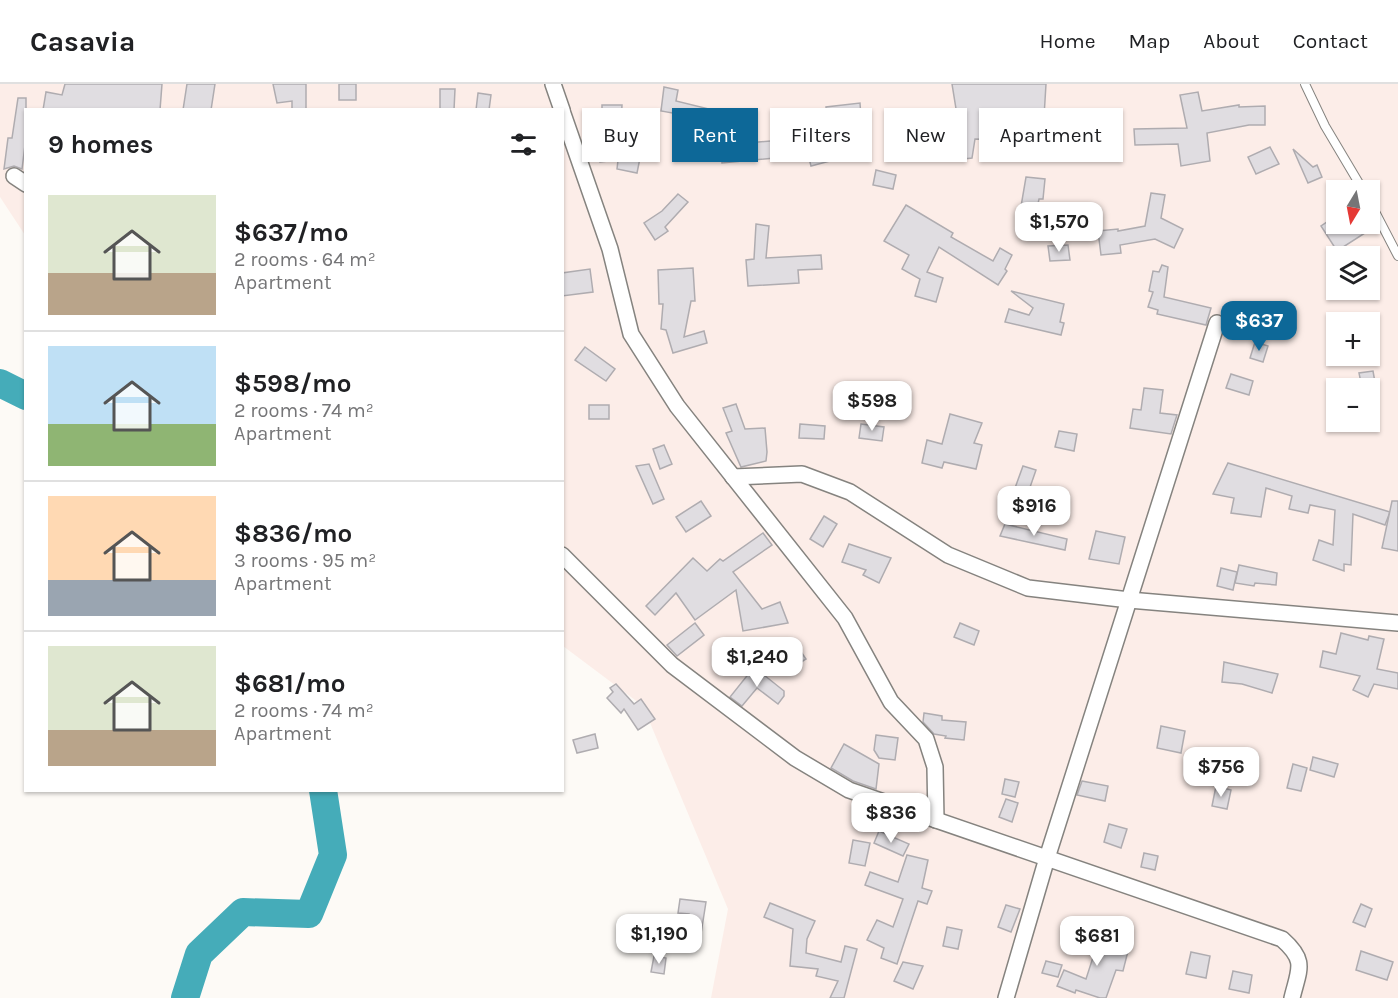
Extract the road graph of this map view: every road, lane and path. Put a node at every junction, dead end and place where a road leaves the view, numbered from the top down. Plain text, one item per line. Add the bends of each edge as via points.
1 (553, 84) edge
2 (1305, 84) edge
3 (561, 108) edge
4 (564, 116) edge
5 (1357, 180) edge
6 (1380, 221) edge
7 (1398, 256) edge
8 (1217, 323) dead end
9 (734, 477) junction
10 (564, 557) edge
11 (1129, 600) junction
12 (1398, 623) edge
13 (936, 820) junction
14 (1047, 858) junction
15 (1006, 998) edge
16 (1292, 998) edge

1 - 3 street
2 - 5 lane
4 - 9 street via 610,249 631,334 677,406
6 - 7 lane
8 - 11 street
9 - 11 street via 802,474 850,492 948,555 1028,588
9 - 13 street via 845,618 891,702 926,739 935,767
10 - 13 street via 672,665 795,758 849,790
11 - 12 street
11 - 14 street
13 - 14 street
14 - 15 street
14 - 16 street via 1282,939 1296,951 1300,965

